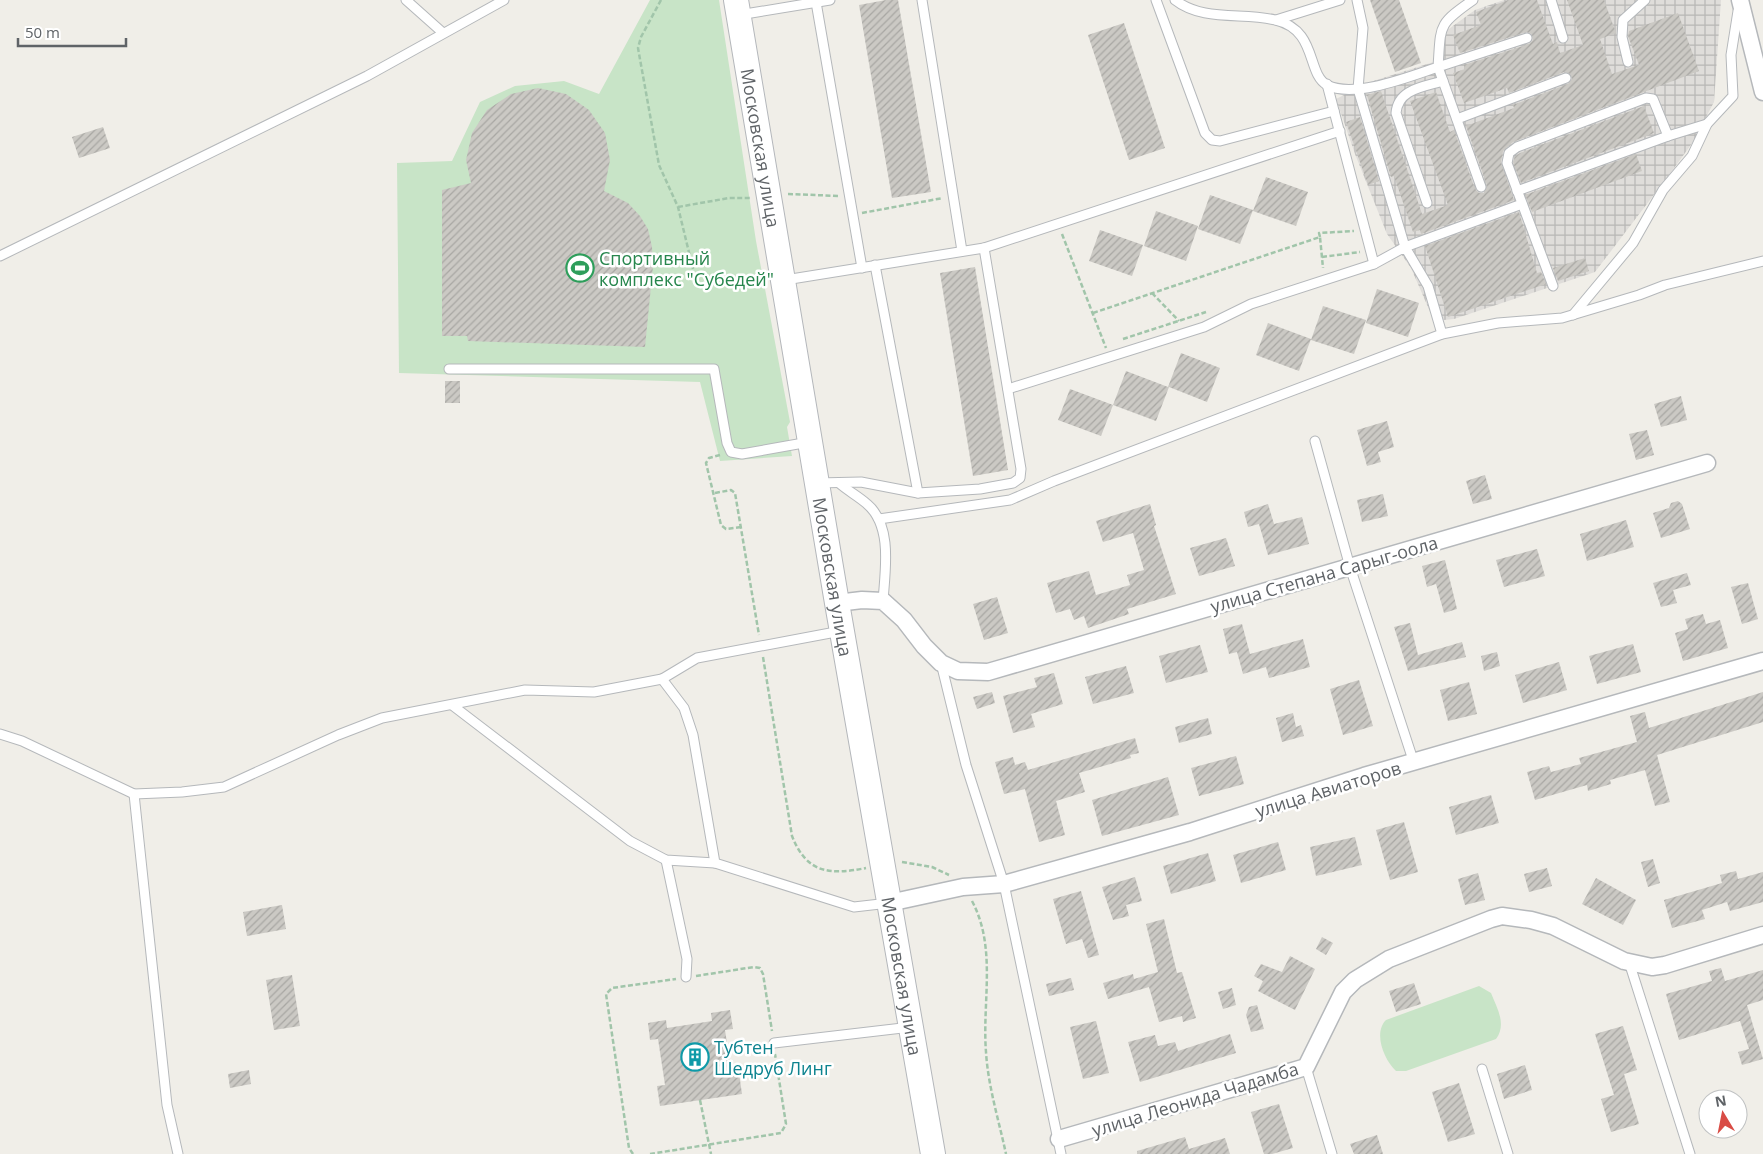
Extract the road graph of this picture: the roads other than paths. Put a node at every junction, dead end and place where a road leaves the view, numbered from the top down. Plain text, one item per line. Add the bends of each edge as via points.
1 (406, 0) edge
2 (504, 0) edge
3 (830, 0) edge
4 (922, 0) edge
5 (1156, 0) edge
6 (1176, 0) edge
7 (1340, 0) edge
8 (1357, 0) edge
9 (1473, 0) edge
10 (1551, 0) edge
11 (1644, 0) edge
12 (1740, 0) edge
13 (809, 2) edge
14 (737, 8) edge
15 (1276, 20) junction
16 (442, 32) junction
17 (1527, 38) dead end
18 (1563, 38) dead end
19 (1628, 62) dead end
20 (1438, 67) junction
21 (1566, 78) dead end
22 (1443, 81) junction
23 (1327, 84) junction
24 (1358, 89) junction
25 (1763, 92) edge
26 (1334, 111) junction
27 (1456, 119) junction
28 (1707, 124) junction
29 (1340, 131) junction
30 (1668, 136) junction
31 (1481, 187) dead end
32 (1517, 190) junction
33 (1428, 203) dead end
34 (1522, 204) junction
35 (1405, 247) junction
36 (984, 248) junction
37 (962, 251) junction
38 (0, 256) edge
39 (1763, 260) edge
40 (1374, 264) junction
41 (875, 265) junction
42 (862, 268) junction
43 (782, 281) junction
44 (1553, 286) dead end
45 (1573, 315) junction
46 (1442, 334) junction
47 (449, 369) dead end
48 (1008, 389) junction
49 (810, 442) junction
50 (1315, 442) dead end
51 (1707, 463) dead end
52 (828, 483) junction
53 (918, 493) junction
54 (879, 519) junction
55 (1350, 567) junction
56 (883, 601) junction
57 (837, 604) junction
58 (842, 631) junction
59 (1763, 661) edge
60 (941, 663) junction
61 (662, 679) junction
62 (452, 705) junction
63 (0, 734) edge
64 (1414, 763) junction
65 (134, 794) junction
66 (666, 860) junction
67 (715, 863) junction
68 (1004, 884) junction
69 (889, 903) junction
70 (1763, 935) edge
71 (1629, 962) junction
72 (686, 977) road end
73 (911, 1027) junction
74 (774, 1043) road end
75 (1306, 1067) junction
76 (1482, 1069) dead end
77 (1060, 1146) edge
78 (178, 1154) edge
79 (933, 1154) edge
80 (1332, 1154) edge
81 (1508, 1154) edge
82 (1690, 1154) edge

1 - 16 lane
2 - 16 lane
3 - 13 lane
4 - 37 lane
5 - 26 lane via 1206,133 1212,140 1220,141
6 - 15 lane via 1201,13
7 - 15 lane
8 - 24 lane via 1363,28
9 - 20 lane via 1445,22 1440,32
10 - 18 lane
11 - 19 lane via 1623,20 1622,37
12 - 25 street
12 - 28 lane via 1731,55 1733,96
13 - 14 lane
13 - 42 lane
14 - 43 main road, Московская улица
15 - 23 lane via 1303,36 1318,76
16 - 38 lane via 367,76
17 - 20 lane
20 - 22 lane
20 - 24 lane via 1396,82
21 - 27 lane
22 - 27 lane
22 - 33 lane via 1406,93 1397,105 1396,113
23 - 24 lane
23 - 26 lane
24 - 35 lane
26 - 29 lane
27 - 31 lane
28 - 30 lane
28 - 45 lane via 1692,156 1663,190 1633,243
29 - 36 lane
29 - 40 lane
30 - 32 lane
30 - 32 lane via 1655,102 1646,98 1512,150 1507,163
32 - 34 lane
34 - 35 lane
34 - 44 lane
35 - 40 lane
35 - 46 lane via 1428,286
36 - 37 lane
36 - 48 lane
37 - 41 lane
39 - 45 lane via 1664,285
40 - 48 lane via 1251,304 1189,332
41 - 42 lane
41 - 53 lane
42 - 43 lane
43 - 49 main road, Московская улица
45 - 46 lane via 1498,323
46 - 54 lane via 1010,500
47 - 49 lane via 714,369 731,452 742,454
48 - 53 lane via 1020,478 1013,483 980,489
49 - 52 main road, Московская улица
50 - 55 lane
51 - 55 street, улица Степана Сарыг-оола
52 - 53 lane via 861,482
52 - 54 lane via 868,504
52 - 57 main road, Московская улица
54 - 56 lane via 886,560
55 - 60 street, улица Степана Сарыг-оола via 988,672 958,671
55 - 64 lane
56 - 57 street
56 - 60 street
57 - 58 main road, Московская улица
58 - 61 lane via 697,658
58 - 69 main road, Московская улица
59 - 64 street, улица Авиаторов
60 - 68 lane via 966,765
61 - 62 lane via 594,692 525,690
61 - 67 lane via 684,708 693,735
62 - 65 lane via 382,718 224,787
62 - 66 lane via 630,841
63 - 65 lane via 22,741
64 - 68 street, улица Авиаторов via 1190,832
65 - 78 lane via 167,1105
66 - 67 lane
66 - 72 lane via 687,958
67 - 69 lane via 854,907
68 - 69 street, улица Авиаторов via 963,887
68 - 77 lane
69 - 73 main road, Московская улица
70 - 71 street, улица Леонида Чадамба via 1665,965 1652,967
71 - 75 street, улица Леонида Чадамба via 1553,926 1514,917 1491,919 1389,959 1355,980 1344,992
71 - 82 lane
73 - 74 lane
73 - 79 main road, Московская улица
75 - 77 street, улица Леонида Чадамба
75 - 80 lane
76 - 81 lane

